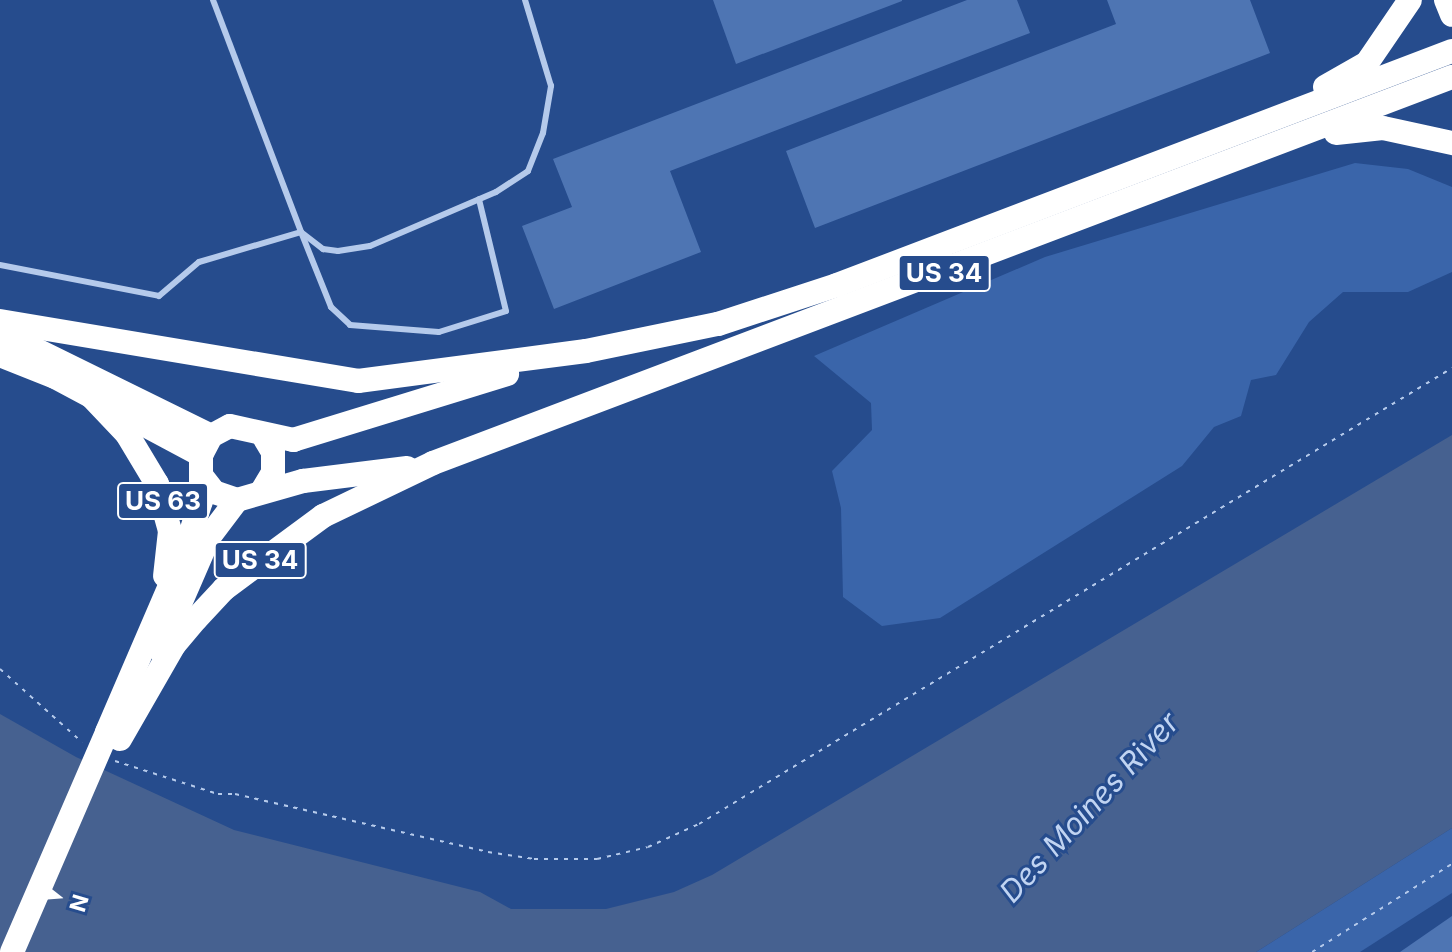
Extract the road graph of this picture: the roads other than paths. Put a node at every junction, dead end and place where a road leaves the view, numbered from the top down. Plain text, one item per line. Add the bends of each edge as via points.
1 (213, 0) edge
2 (525, 0) edge
3 (1410, 0) edge
4 (1446, 0) edge
5 (1452, 15) edge
6 (1452, 51) edge
7 (1452, 77) edge
8 (1452, 143) edge
9 (1253, 154) junction
10 (1117, 181) junction
11 (479, 199) junction
12 (301, 232) junction
13 (0, 265) edge
14 (0, 321) edge
15 (0, 332) edge
16 (586, 351) junction
17 (0, 355) edge
18 (91, 396) junction
19 (264, 437) junction
20 (205, 457) junction
21 (433, 463) junction
22 (262, 491) junction
23 (237, 500) junction
24 (151, 626) junction
25 (134, 711) junction
26 (113, 736) junction
27 (12, 952) edge
28 (30, 952) edge

1 - 12 lane
2 - 11 lane via 551,86 543,133 528,171
3 - 10 highway via 1367,63
4 - 5 highway
6 - 10 highway, US 34
7 - 9 highway, US 34
8 - 9 highway via 1383,128 1344,130
9 - 21 highway, US 34
10 - 16 highway, US 34 via 733,320
11 - 12 lane via 370,246 323,249
11 - 12 lane via 506,311 439,332 350,325 331,307
12 - 13 lane via 199,262 159,296
14 - 16 highway via 358,381
15 - 20 highway
16 - 19 highway, US 34 via 293,440
17 - 18 highway, US 63
18 - 20 highway
18 - 24 highway, US 63 via 148,464 165,504 170,558
19 - 20 highway, US 34 via 248,427 230,426
19 - 22 highway via 273,452 273,473
20 - 23 highway via 214,492
20 - 24 highway, US 34 via 185,551
21 - 22 highway
21 - 25 highway, US 34 via 323,516 224,589 174,645
22 - 23 highway, US 63
23 - 25 highway, US 63 via 209,537
24 - 26 highway, US 34
25 - 26 highway, US 34
26 - 27 highway, US 34, bridge
26 - 28 highway, US 34

